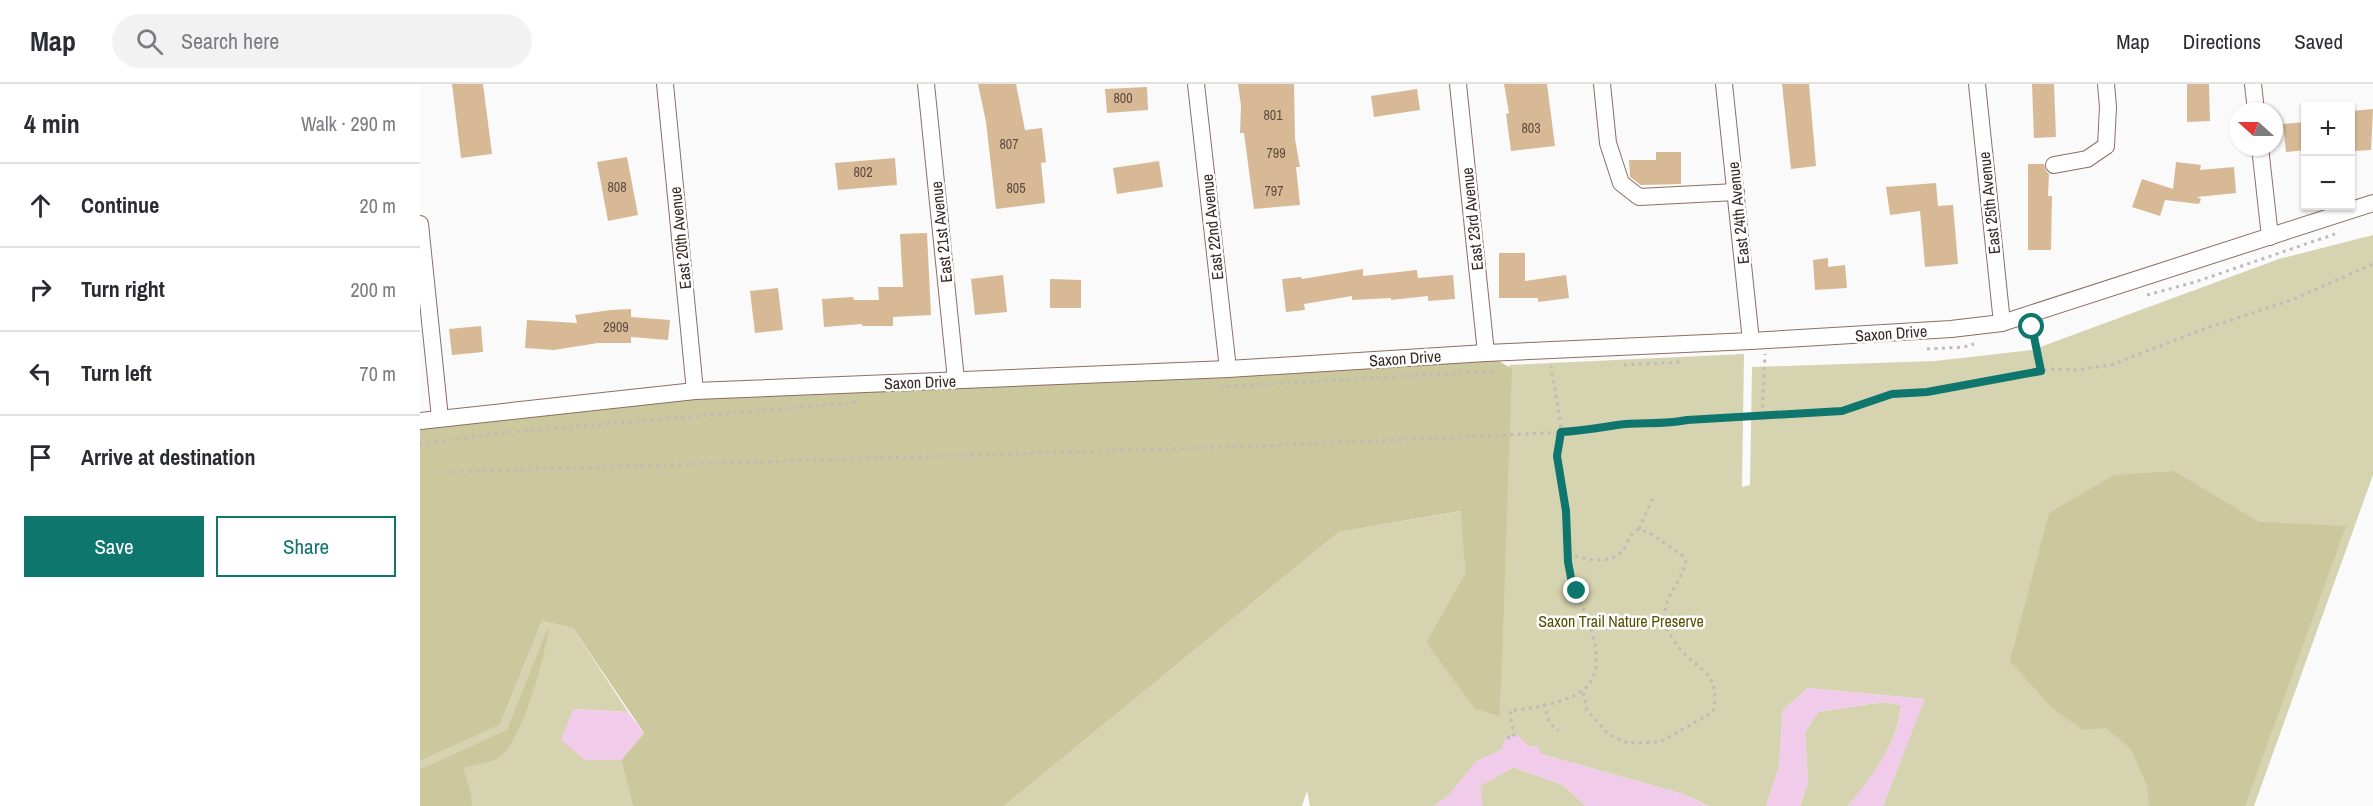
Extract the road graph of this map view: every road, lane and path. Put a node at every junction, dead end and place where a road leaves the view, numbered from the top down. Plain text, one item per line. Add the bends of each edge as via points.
1 (665, 84) edge
2 (926, 84) edge
3 (1196, 84) edge
4 (1458, 84) edge
5 (1602, 84) edge
6 (1724, 84) edge
7 (1977, 84) edge
8 (2106, 84) edge
9 (2253, 84) edge
10 (2255, 102) edge
11 (2261, 156) edge
12 (2054, 165) dead end
13 (1736, 192) junction
14 (2373, 203) edge
15 (420, 224) edge
16 (2270, 237) junction
17 (2373, 264) edge
18 (2002, 323) junction
19 (2032, 327) dead end
20 (1751, 341) junction
21 (1486, 353) junction
22 (1766, 354) dead end
23 (1551, 364) dead end
24 (1228, 369) junction
25 (2041, 371) junction
26 (956, 380) junction
27 (695, 391) junction
28 (1762, 415) junction
29 (440, 418) junction
30 (420, 422) edge
31 (1561, 432) junction
32 (446, 472) dead end
33 (1652, 500) dead end
34 (1639, 529) junction
35 (1568, 554) junction
36 (1583, 691) junction
37 (1544, 704) junction
38 (1558, 731) dead end
39 (1507, 738) dead end

1 - 27 street, East 20th Avenue
2 - 26 street, East 21st Avenue
3 - 24 street, East 22nd Avenue
4 - 21 street, East 23rd Avenue
5 - 13 street via 1608,143 1621,183 1639,197
6 - 13 street, East 24th Avenue
7 - 18 street, East 25th Avenue
8 - 12 street via 2106,146 2086,159
9 - 10 street
11 - 16 street
13 - 20 street, East 24th Avenue
14 - 16 street, Saxon Drive
15 - 29 street
16 - 18 street, Saxon Drive
17 - 25 path via 2294,299 2111,365
18 - 20 street, Saxon Drive
19 - 25 path
20 - 21 street, Saxon Drive
21 - 24 street, Saxon Drive
22 - 28 path
23 - 31 path
24 - 26 street, Saxon Drive
25 - 28 path via 1892,394 1842,411
26 - 27 street, Saxon Drive
27 - 29 street, Saxon Drive
28 - 31 path
29 - 30 street, Saxon Drive
31 - 32 path
31 - 35 path via 1557,456
33 - 34 path
34 - 35 path via 1627,538 1619,554 1600,560
34 - 36 path via 1686,561 1662,622 1680,650 1709,674 1716,696 1713,712 1660,742 1627,742 1608,734 1587,710
35 - 36 path via 1572,583 1586,610 1596,645 1591,681
36 - 37 path
37 - 38 path via 1549,722
37 - 39 path via 1510,711 1514,737

